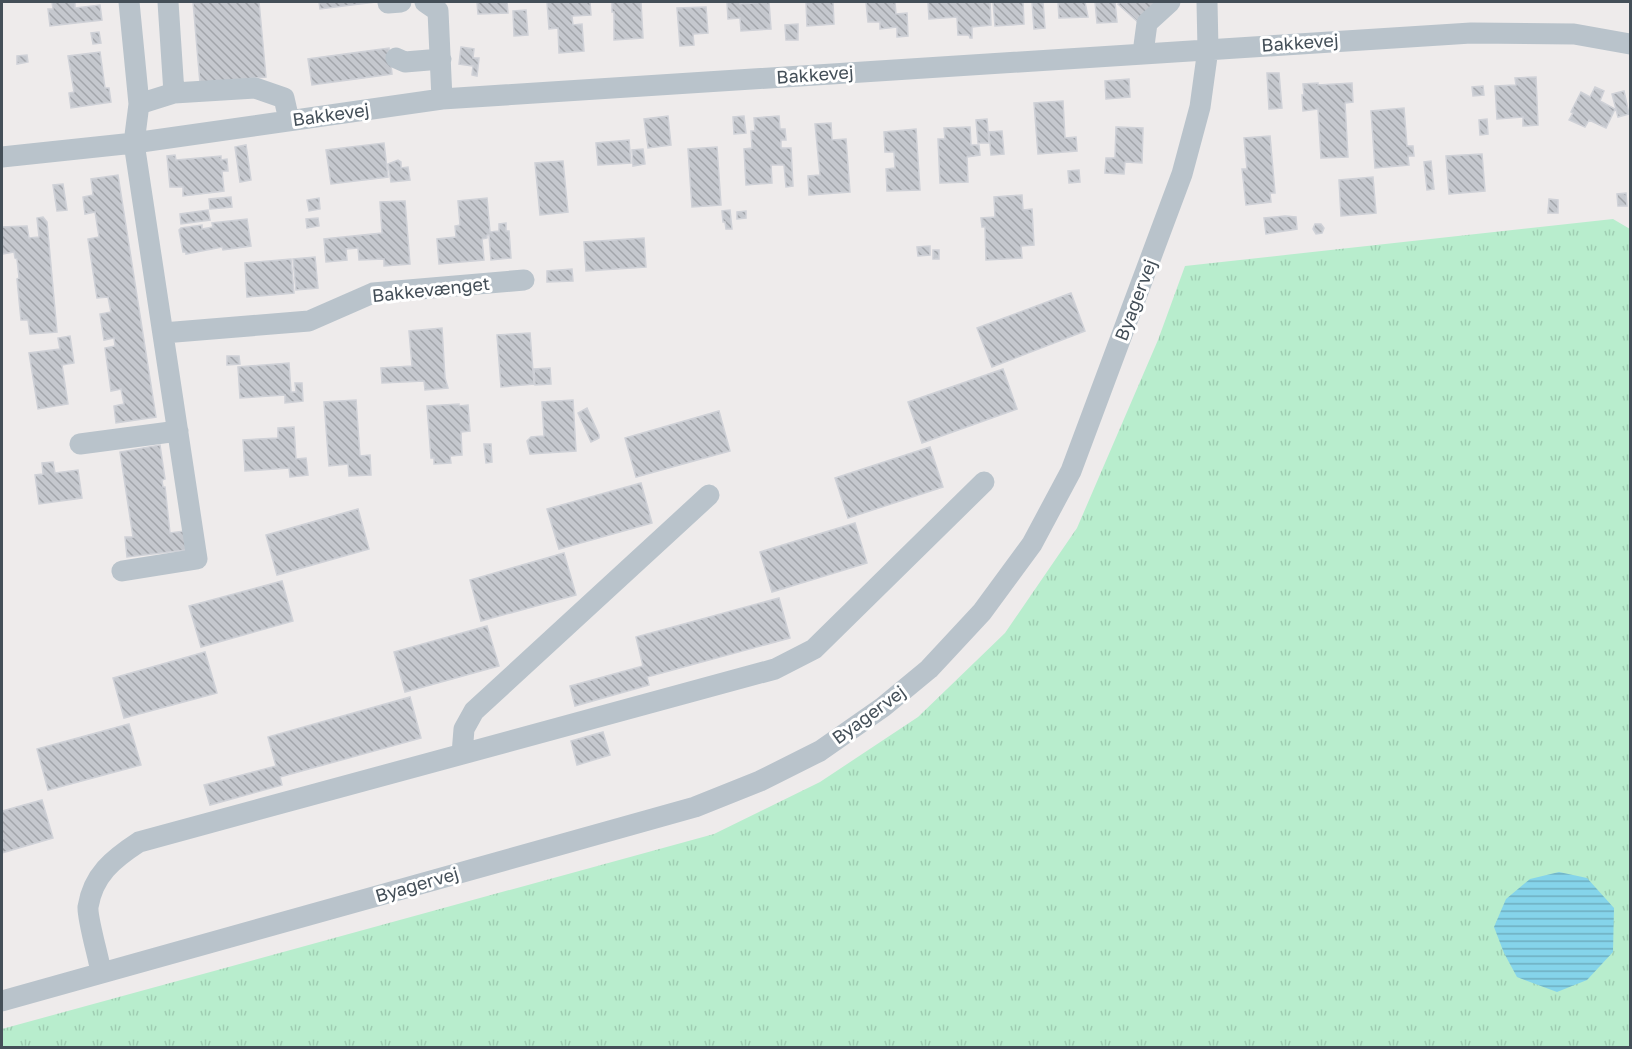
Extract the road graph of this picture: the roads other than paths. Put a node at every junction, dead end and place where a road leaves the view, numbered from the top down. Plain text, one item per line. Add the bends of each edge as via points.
1 (129, 2) edge
2 (168, 2) edge
3 (425, 2) edge
4 (1170, 2) edge
5 (1207, 2) edge
6 (1630, 44) edge
7 (1208, 49) junction
8 (1143, 53) junction
9 (396, 58) dead end
10 (441, 58) junction
11 (174, 93) junction
12 (442, 99) junction
13 (139, 104) junction
14 (289, 120) junction
15 (134, 143) junction
16 (2, 157) edge
17 (524, 280) dead end
18 (163, 333) junction
19 (178, 431) junction
20 (80, 444) dead end
21 (984, 482) dead end
22 (709, 495) dead end
23 (122, 571) dead end
24 (462, 754) junction
25 (102, 972) junction
26 (2, 1001) edge

1 - 13 street
2 - 11 street
3 - 10 street via 438,11
4 - 8 street via 1147,23
5 - 7 street, Byagervej
6 - 7 street, Bakkevej via 1574,34 1471,33
7 - 8 street, Bakkevej
7 - 25 street, Byagervej via 1200,107 1182,174 1071,471 1026,552 981,612 920,677 820,751 695,807
8 - 12 street, Bakkevej
9 - 10 street via 405,62
10 - 12 street
11 - 13 street
11 - 14 street via 255,88 284,98
12 - 14 street, Bakkevej
13 - 15 street
14 - 15 street, Bakkevej
15 - 16 street, Bakkevej
15 - 18 street
17 - 18 street, Bakkevænget via 373,292 309,321
18 - 19 street
19 - 20 street
19 - 23 street via 197,559
21 - 24 street via 814,649 774,669
22 - 24 street via 474,711 464,729
24 - 25 street via 139,842 113,859 103,872 88,909
25 - 26 street, Byagervej

